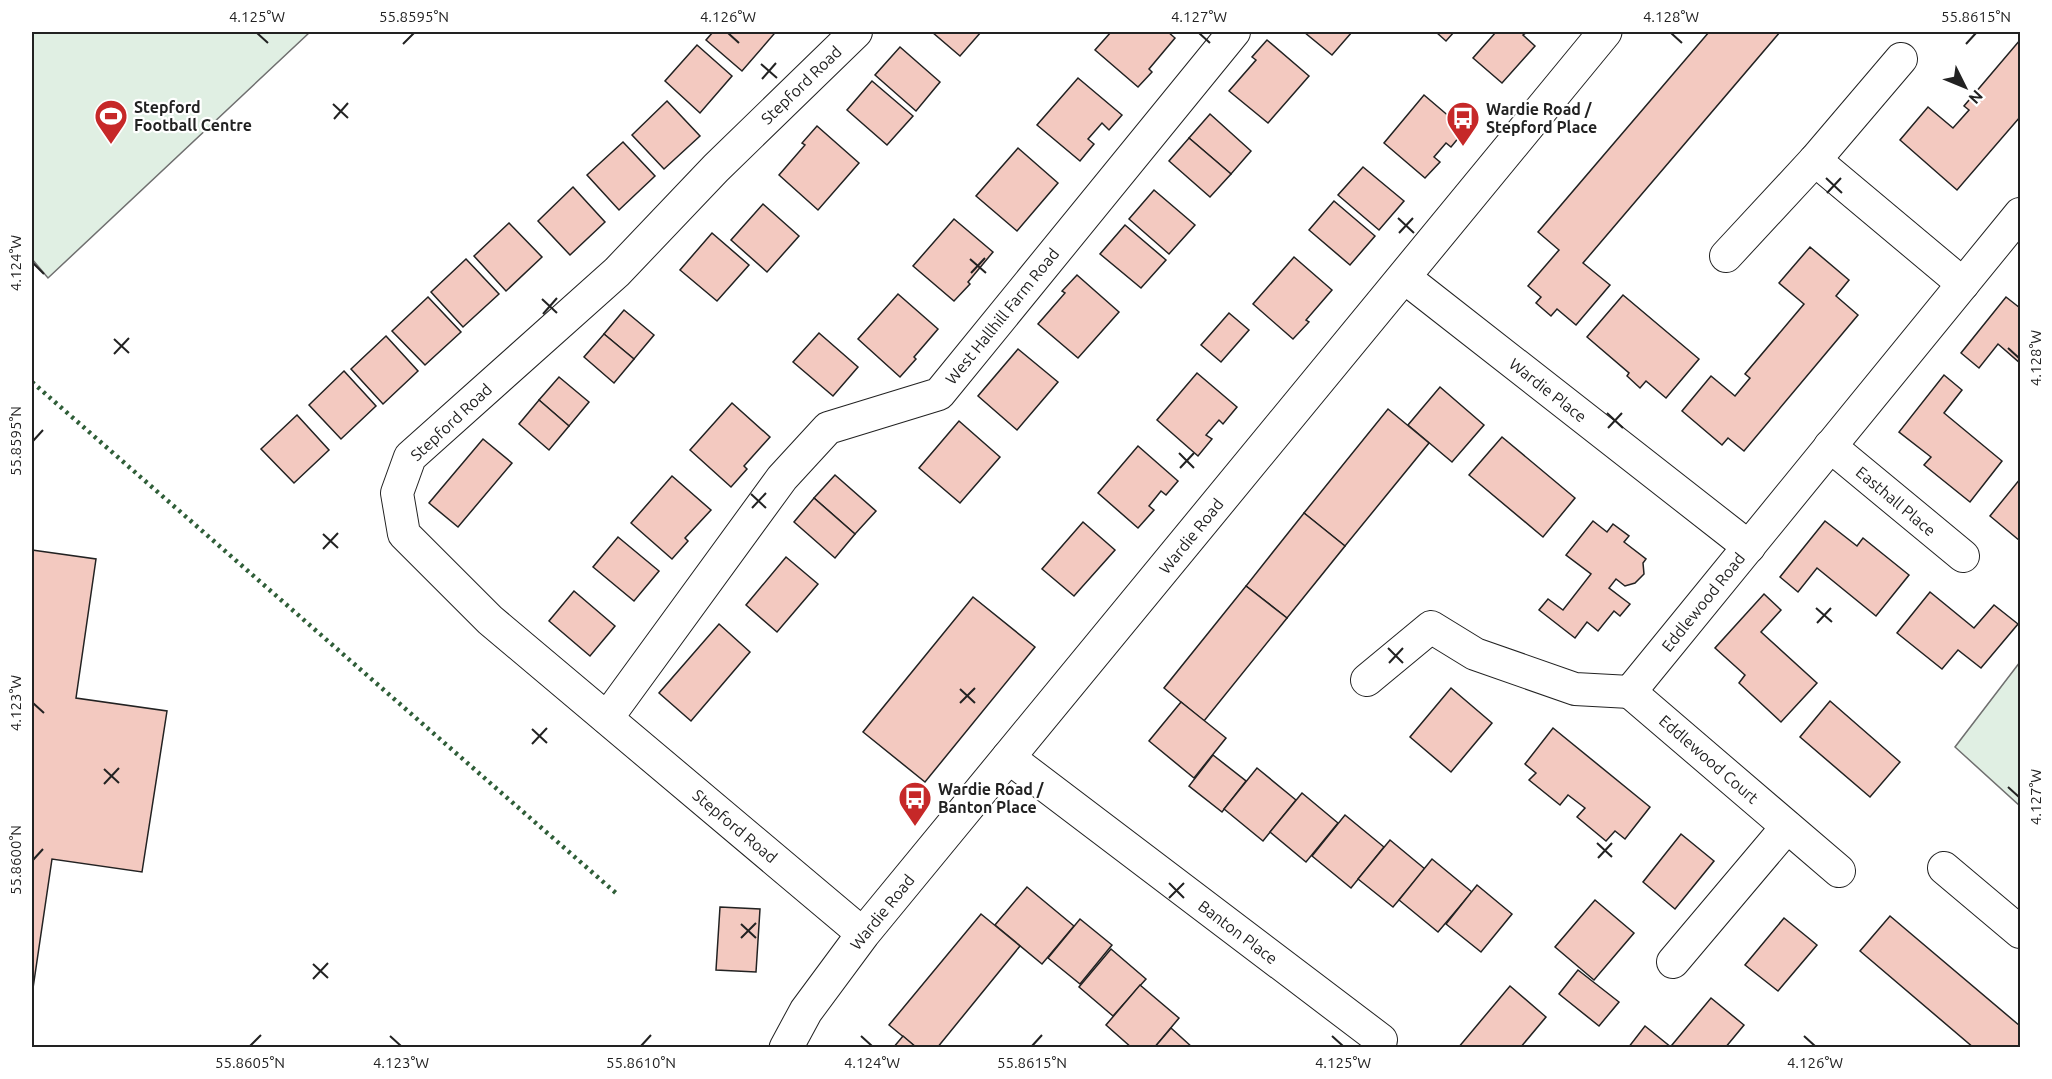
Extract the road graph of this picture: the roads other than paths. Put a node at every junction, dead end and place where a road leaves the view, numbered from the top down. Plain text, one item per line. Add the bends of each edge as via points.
1 (856, 32) edge
2 (1234, 32) edge
3 (1592, 36) edge
4 (1901, 59) dead end
5 (1815, 160) junction
6 (2018, 224) edge
7 (1726, 256) dead end
8 (1404, 277) junction
9 (1963, 284) junction
10 (1830, 446) junction
11 (1749, 547) junction
12 (1963, 556) dead end
13 (1367, 680) dead end
14 (1630, 692) junction
15 (607, 718) junction
16 (1008, 758) junction
17 (1787, 827) junction
18 (1944, 868) dead end
19 (1839, 871) dead end
20 (2020, 932) edge
21 (863, 934) junction
22 (1672, 962) dead end
23 (1381, 1040) dead end
24 (786, 1047) edge

1 - 15 street, Stepford Road via 716,168 617,272 410,457 397,493 404,534 490,620
2 - 15 street, West Hallhill Farm Road via 939,394 828,428 790,470
3 - 8 street, Wardie Road
4 - 5 street
5 - 7 street
5 - 9 street
6 - 9 street, Eddlewood Road
8 - 11 street, Wardie Place
8 - 16 street, Wardie Road
9 - 10 street, Eddlewood Road
10 - 11 street, Eddlewood Road
10 - 12 street, Easthall Place
11 - 14 street, Eddlewood Road
13 - 14 street via 1431,627 1475,654 1575,689
14 - 17 street, Eddlewood Court
15 - 21 street, Stepford Road
16 - 21 street, Wardie Road
16 - 23 street, Banton Place
17 - 19 street, Eddlewood Court
17 - 22 street
18 - 20 street
21 - 24 street, Wardie Road via 806,1011

